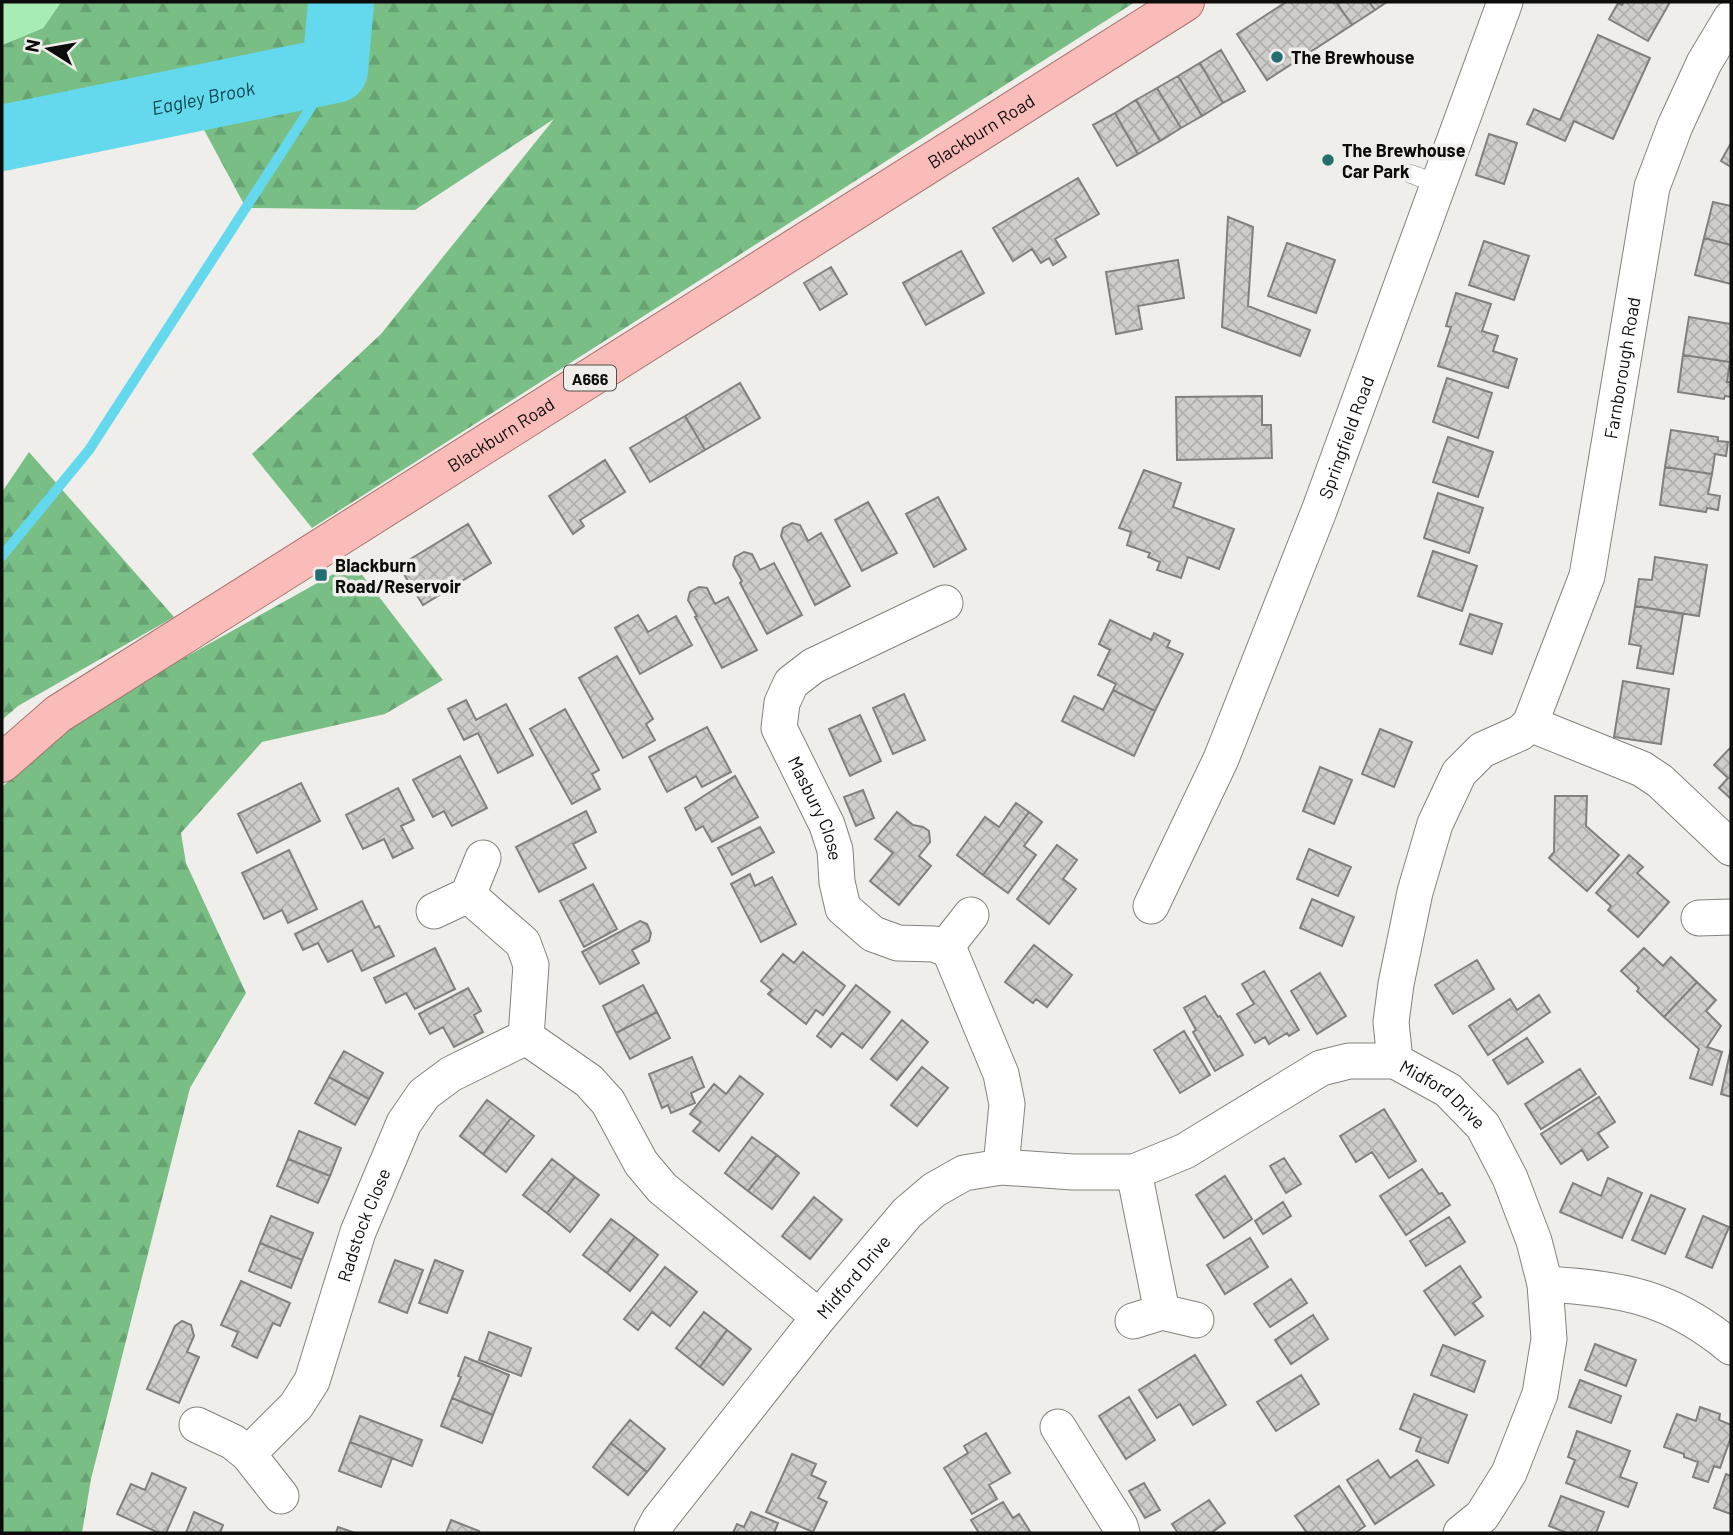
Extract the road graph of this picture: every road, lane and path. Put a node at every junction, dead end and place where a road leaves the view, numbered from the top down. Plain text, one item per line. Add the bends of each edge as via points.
1 (1185, 2) edge
2 (1504, 2) edge
3 (1731, 18) edge
4 (945, 603) dead end
5 (1530, 723) junction
6 (2, 763) edge
7 (1731, 848) edge
8 (483, 858) dead end
9 (468, 895) junction
10 (1151, 906) dead end
11 (434, 911) dead end
12 (971, 915) dead end
13 (945, 948) junction
14 (526, 1037) junction
15 (1395, 1061) junction
16 (1001, 1167) junction
17 (1133, 1172) junction
18 (1545, 1284) junction
19 (819, 1317) junction
20 (1196, 1320) dead end
21 (1731, 1347) edge
22 (197, 1425) dead end
23 (1058, 1427) dead end
24 (248, 1454) junction
25 (281, 1496) dead end
26 (652, 1533) edge
27 (1122, 1533) edge
28 (1461, 1533) edge

1 - 6 highway, Blackburn Road / A666 via 58,714
2 - 10 street, Springfield Road via 1424,179 1323,498 1222,759 1159,863
3 - 5 street, Farnborough Road via 1704,63 1652,187 1590,565
4 - 13 street, Masbury Close via 869,653 813,666 791,682 779,728 827,825 843,908 873,934 898,943
5 - 7 street via 1642,769
5 - 15 street via 1520,733 1482,750 1459,773 1435,824 1431,894 1395,984 1391,1022
8 - 9 street
9 - 11 street
9 - 14 street via 523,943 531,965
12 - 13 street
13 - 16 street via 1001,1074 1007,1104
14 - 19 street via 602,1095 641,1163 662,1188
14 - 24 street, Radstock Close via 451,1074 424,1094 404,1124 358,1232 312,1381 296,1406
15 - 17 street, Midford Drive via 1349,1061 1321,1069 1185,1151
15 - 18 street, Midford Drive via 1448,1090 1483,1126 1510,1178
16 - 17 street, Midford Drive
16 - 19 street, Midford Drive via 964,1173 934,1190 907,1213
17 - 20 street via 1148,1316
18 - 21 street via 1598,1287 1639,1296 1682,1313
18 - 28 street, Midford Drive via 1549,1339 1540,1394 1509,1473 1482,1516
19 - 26 street, Midford Drive
22 - 24 street
23 - 27 street
24 - 25 street

